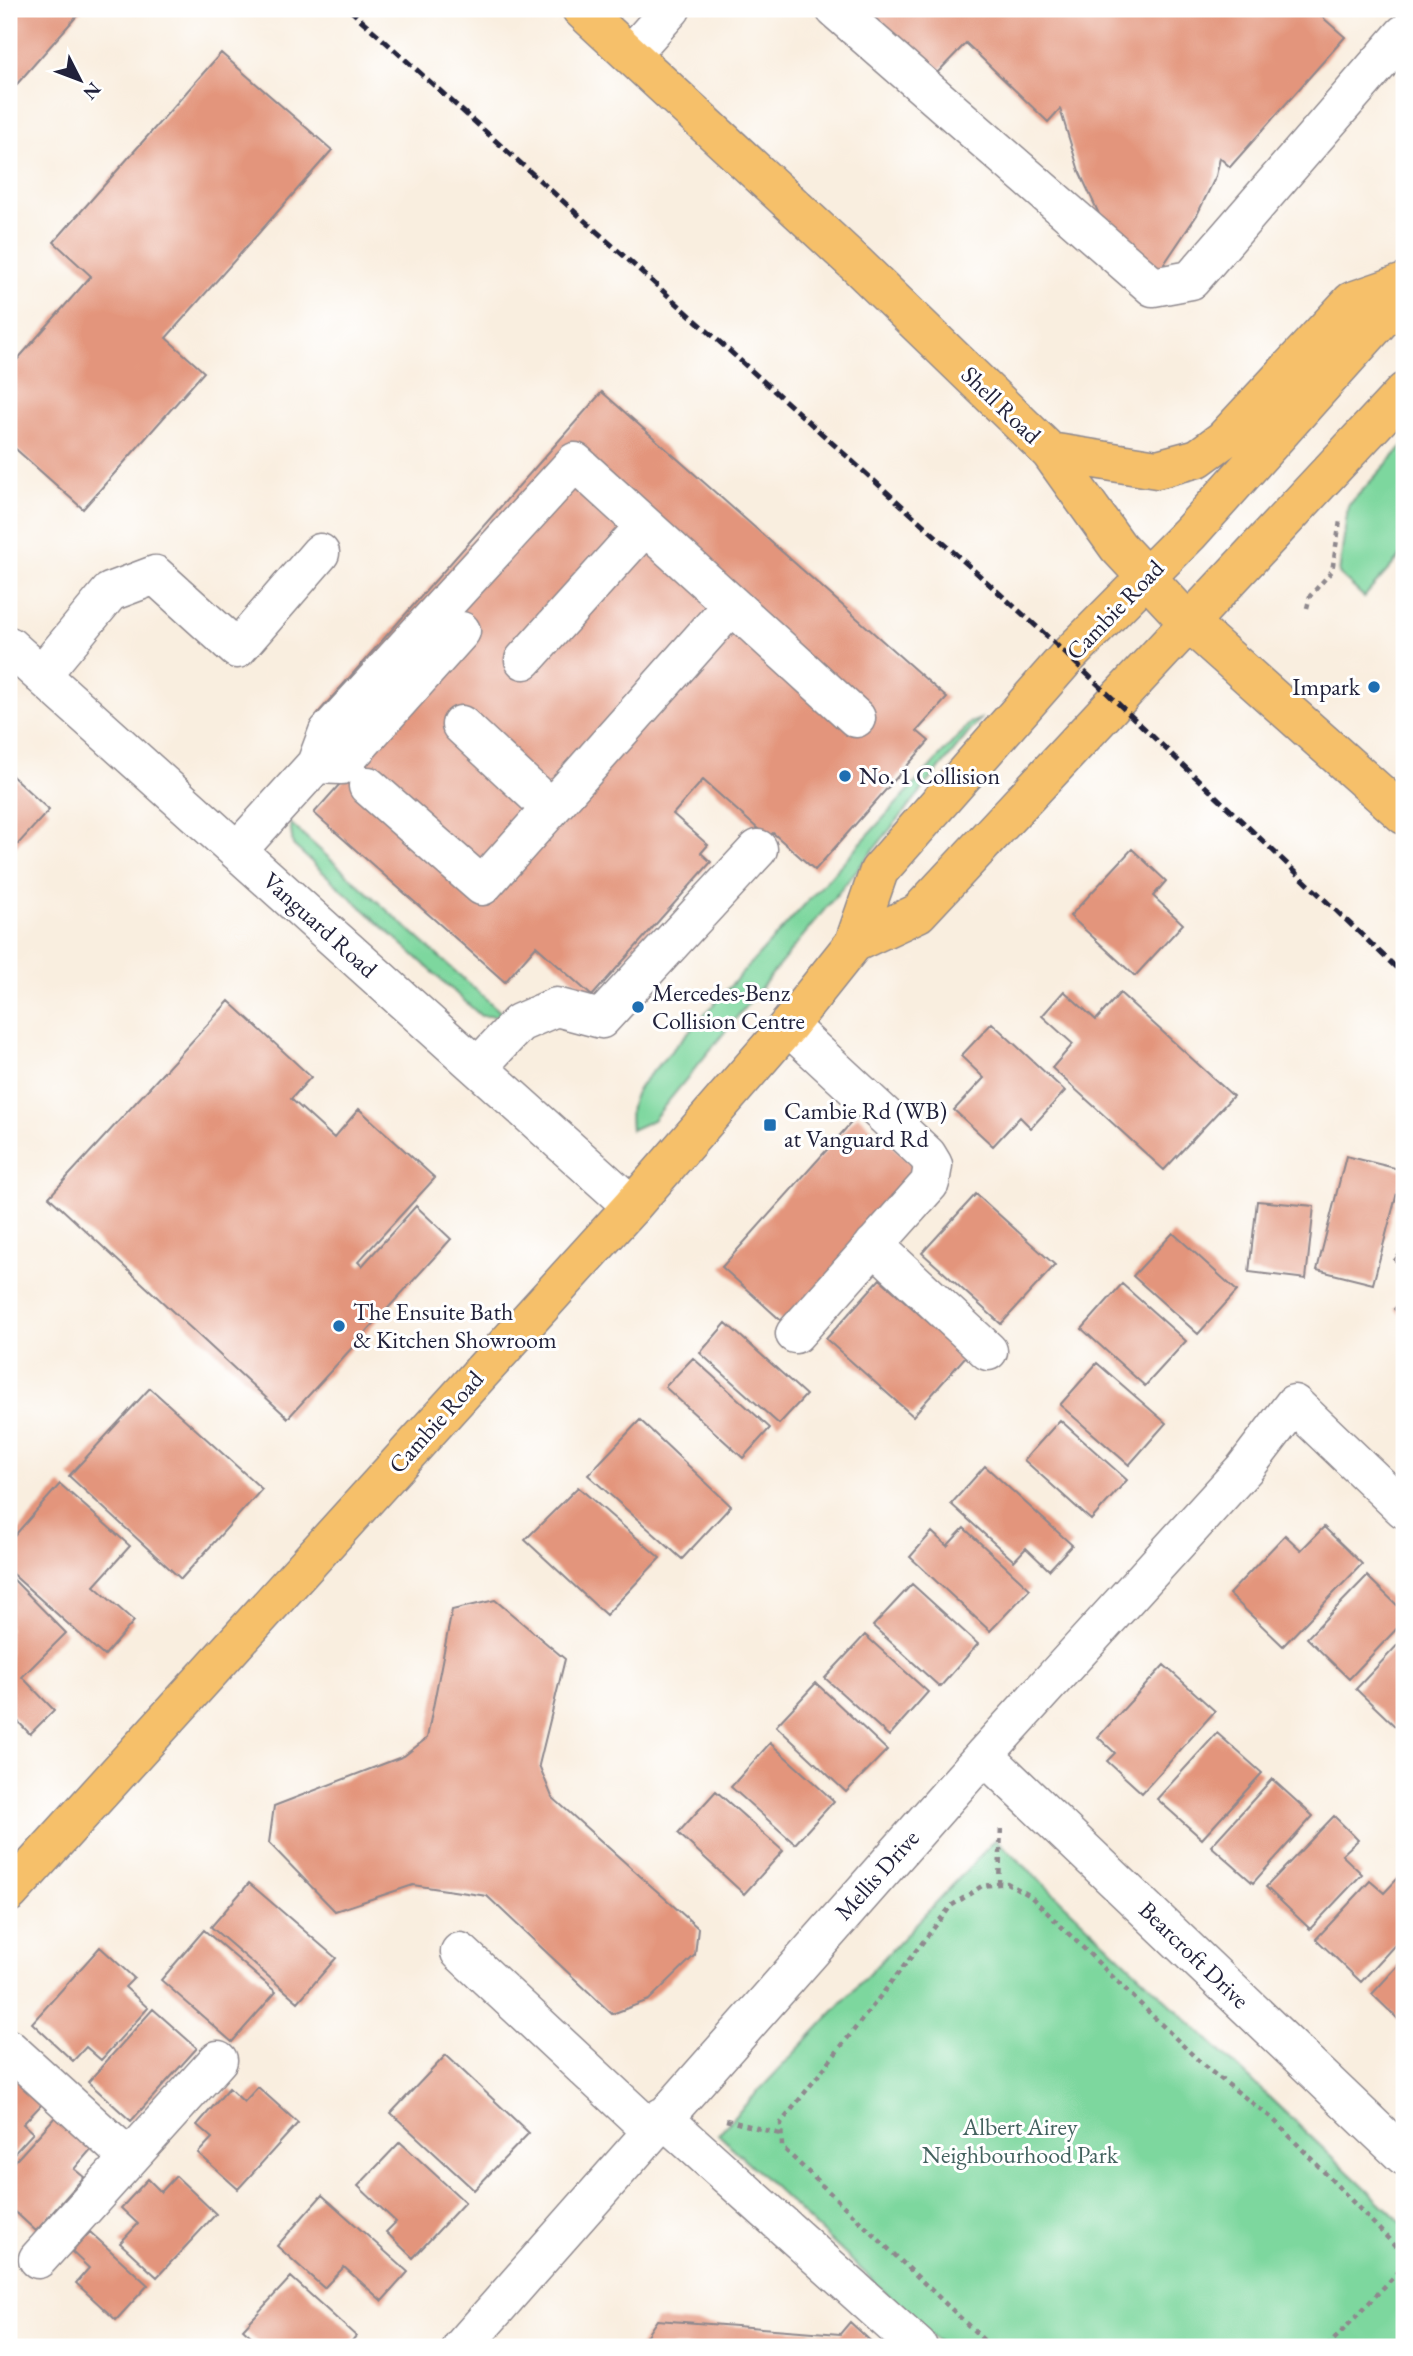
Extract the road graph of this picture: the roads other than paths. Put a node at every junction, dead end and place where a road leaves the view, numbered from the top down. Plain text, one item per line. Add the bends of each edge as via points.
1 (581, 9) edge
2 (671, 9) edge
3 (835, 9) edge
4 (1390, 9) edge
5 (1404, 27) edge
6 (1404, 34) edge
7 (631, 54) junction
8 (1404, 283) edge
9 (1404, 294) edge
10 (1404, 392) edge
11 (1050, 452) junction
12 (645, 526) junction
13 (320, 553) dead end
14 (1145, 578) junction
15 (732, 605) junction
16 (1188, 622) junction
17 (461, 631) dead end
18 (9, 646) edge
19 (524, 660) dead end
20 (41, 674) junction
21 (856, 718) dead end
22 (461, 725) dead end
23 (316, 764) junction
24 (368, 786) dead end
25 (550, 808) junction
26 (1404, 815) edge
27 (758, 849) dead end
28 (237, 851) junction
29 (854, 943) junction
30 (788, 1026) junction
31 (478, 1067) junction
32 (632, 1206) junction
33 (874, 1245) junction
34 (795, 1334) dead end
35 (988, 1351) dead end
36 (1404, 1509) edge
37 (984, 1755) junction
38 (9, 1893) edge
39 (460, 1952) dead end
40 (9, 2049) edge
41 (218, 2060) dead end
42 (657, 2124) junction
43 (1404, 2156) edge
44 (130, 2158) junction
45 (38, 2259) dead end
46 (462, 2347) edge
47 (918, 2347) edge

1 - 7 main road, Shell Road
2 - 7 street
3 - 6 street via 1153,287 1191,280
4 - 5 street
7 - 11 main road, Shell Road
8 - 11 main road via 1352,300 1224,439 1198,458 1157,469
9 - 14 main road, Cambie Road
10 - 16 main road, Cambie Road
11 - 14 main road, Shell Road
12 - 15 street
12 - 19 street
12 - 23 street via 575,462 328,732
13 - 20 street via 237,649 155,575 110,592
14 - 16 main road, Shell Road
14 - 29 main road, Cambie Road via 1068,656 879,871
15 - 21 street
15 - 25 street
16 - 26 main road, Shell Road
16 - 29 main road, Cambie Road via 918,913
17 - 23 street via 341,765
18 - 20 street, Vanguard Road
20 - 28 street, Vanguard Road
22 - 25 street
23 - 28 street
24 - 25 street via 482,886
27 - 31 street via 601,1019 556,1007 519,1023
28 - 31 street, Vanguard Road
29 - 30 main road, Cambie Road
30 - 32 main road, Cambie Road
30 - 33 street via 933,1165 930,1183
31 - 32 street, Vanguard Road
32 - 38 main road, Cambie Road
33 - 34 street
33 - 35 street
36 - 37 street, Mellis Drive via 1294,1404 1245,1468
37 - 42 street, Mellis Drive
37 - 43 street, Bearcroft Drive
39 - 42 street
40 - 44 street
41 - 44 street
42 - 46 street, Mellis Drive
42 - 47 street
44 - 45 street

